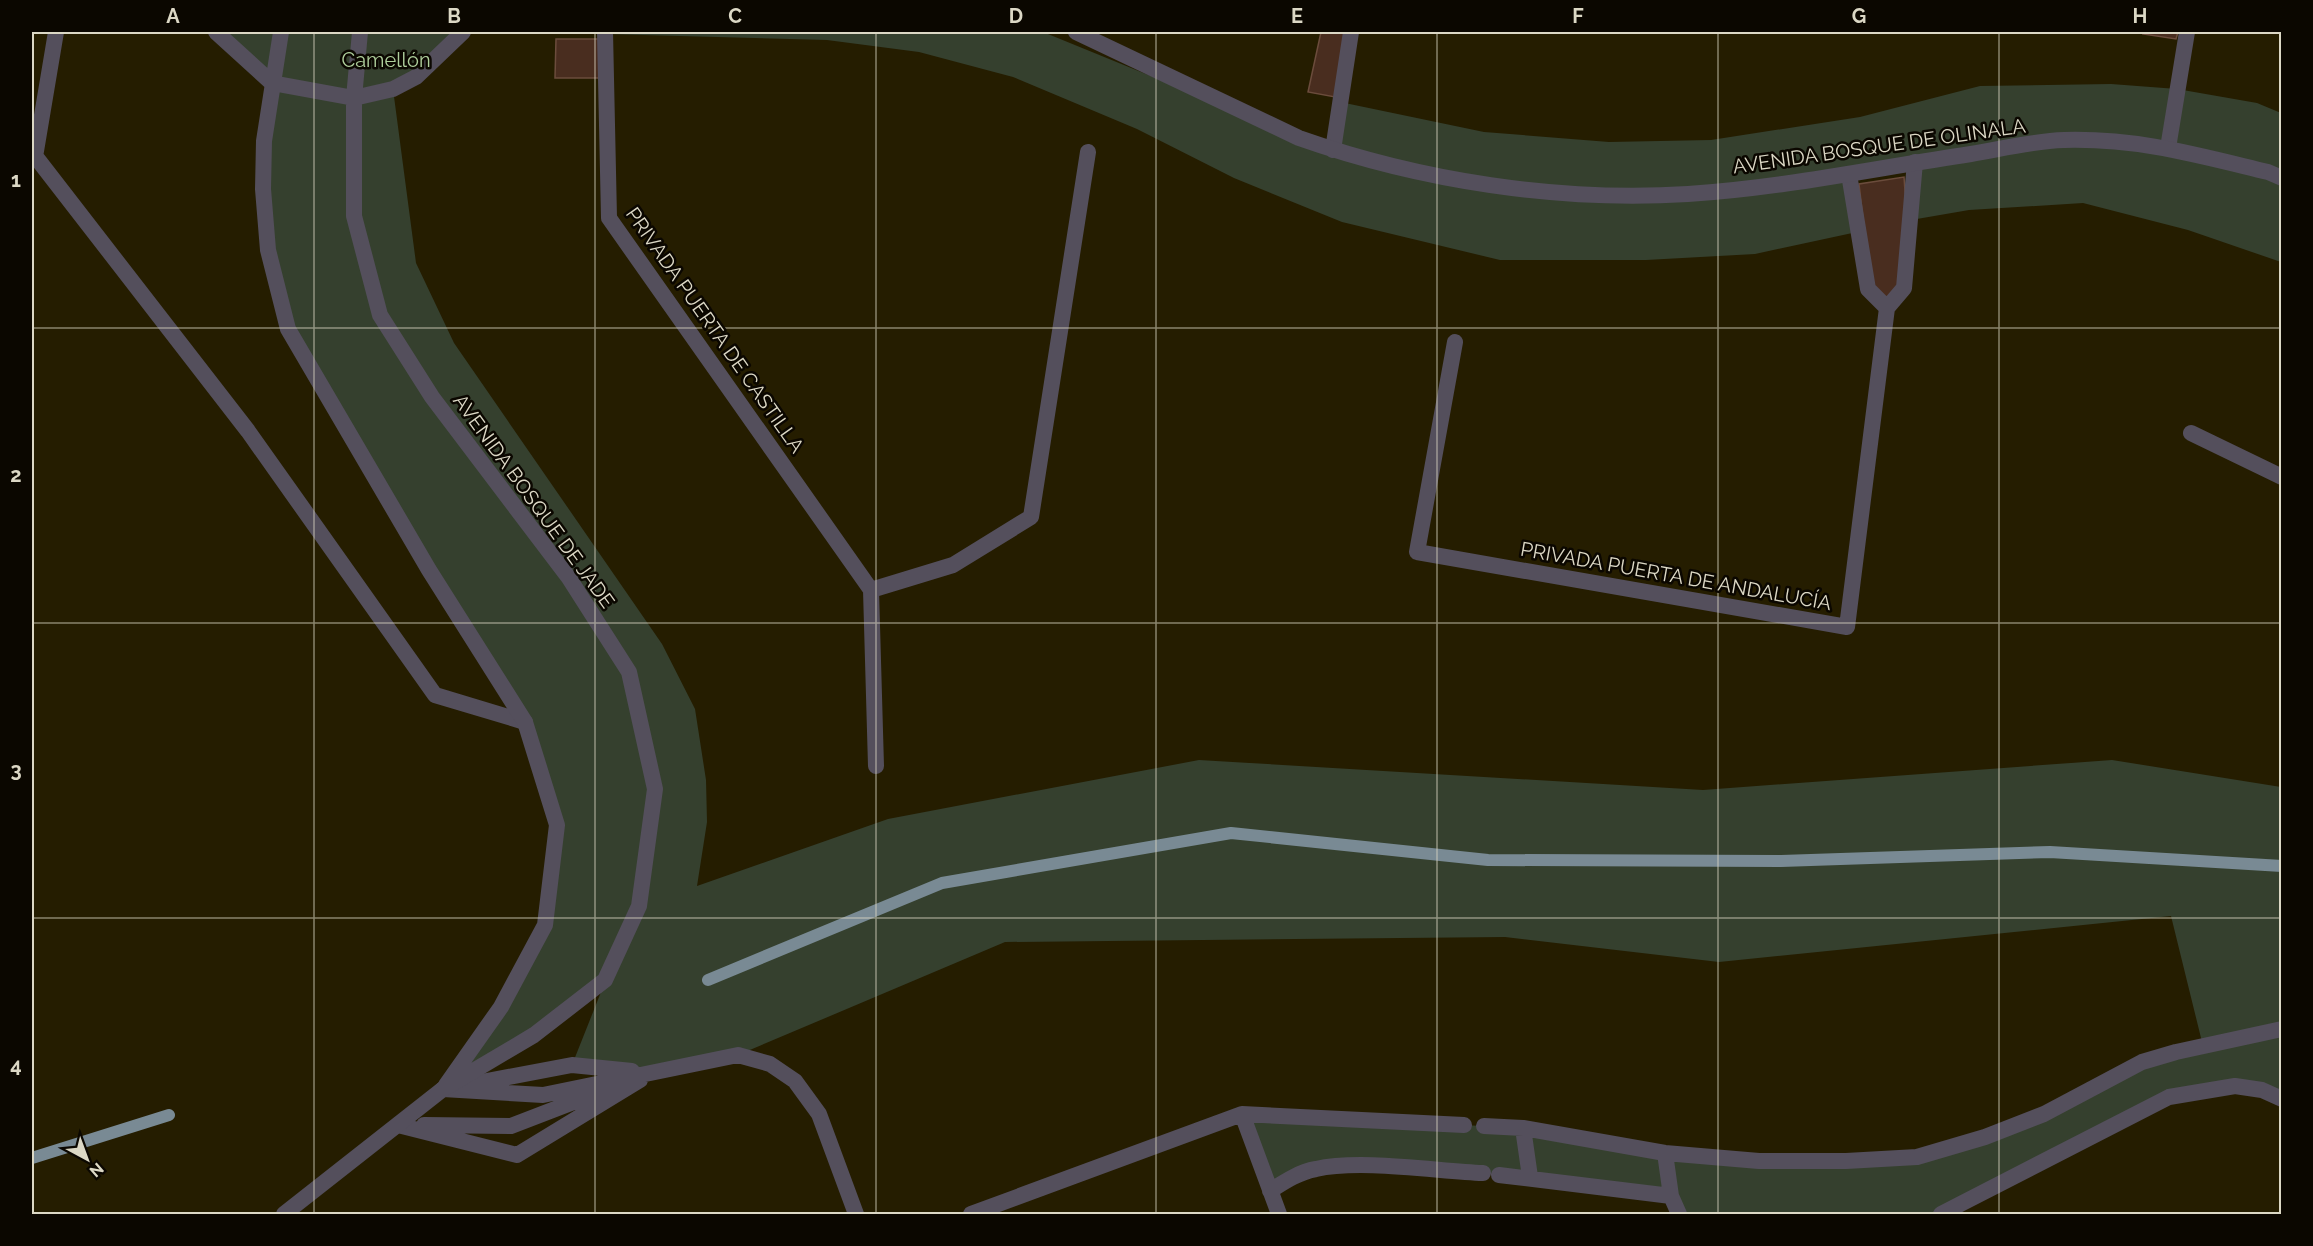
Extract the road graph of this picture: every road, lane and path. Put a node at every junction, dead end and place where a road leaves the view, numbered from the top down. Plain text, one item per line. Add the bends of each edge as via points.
1 (56, 32) edge
2 (216, 32) edge
3 (281, 32) edge
4 (360, 32) edge
5 (463, 32) edge
6 (605, 32) edge
7 (1076, 32) edge
8 (1351, 32) edge
9 (2187, 32) edge
10 (272, 83) junction
11 (354, 98) junction
12 (2168, 148) junction
13 (1333, 150) junction
14 (1089, 152) dead end
15 (33, 155) edge
16 (1915, 162) junction
17 (1849, 174) junction
18 (2282, 178) edge
19 (1887, 308) junction
20 (1455, 342) dead end
21 (2191, 433) dead end
22 (2282, 477) edge
23 (871, 590) junction
24 (525, 722) junction
25 (876, 766) dead end
26 (2282, 1029) edge
27 (651, 1073) junction
28 (443, 1089) junction
29 (2282, 1099) edge
30 (1242, 1114) junction
31 (398, 1125) junction
32 (1464, 1125) dead end
33 (1484, 1126) dead end
34 (1523, 1128) junction
35 (1665, 1153) junction
36 (1530, 1177) junction
37 (1270, 1191) junction
38 (1671, 1196) junction
39 (294, 1211) edge
40 (856, 1215) edge
41 (972, 1215) edge
42 (1279, 1215) edge
43 (1679, 1215) edge
44 (1941, 1215) edge

1 - 15 street
2 - 10 street
3 - 10 street, AVENIDA BOSQUE DE JADE
4 - 11 street, AVENIDA BOSQUE DE JADE
5 - 11 street via 417,77 393,89
6 - 23 street, PRIVADA PUERTA DE CASTILLA via 609,218
7 - 13 street, AVENIDA BOSQUE DE OLINALA via 1299,138
8 - 13 street
9 - 12 street
10 - 11 street
10 - 24 street, AVENIDA BOSQUE DE JADE via 264,141 263,189 268,250 288,328 429,570
11 - 28 street, AVENIDA BOSQUE DE JADE via 354,216 380,315 432,398 569,578 629,672 655,789 639,906 605,980 534,1035
12 - 16 street, AVENIDA BOSQUE DE OLINALA via 2139,142 2062,140
12 - 18 street, AVENIDA BOSQUE DE OLINALA
13 - 17 street, AVENIDA BOSQUE DE OLINALA via 1452,178 1565,194 1686,194
14 - 23 street via 1031,517 953,565
15 - 24 street via 248,431 435,695
16 - 17 street, AVENIDA BOSQUE DE OLINALA
16 - 19 street, PRIVADA PUERTA DE ANDALUCÍA via 1904,288
17 - 19 street via 1868,290
19 - 20 street, PRIVADA PUERTA DE ANDALUCÍA via 1847,627 1417,552
21 - 22 street
23 - 25 street
24 - 28 street, AVENIDA BOSQUE DE JADE via 557,825 545,925 501,1007
26 - 35 street via 2142,1062 2044,1114 1917,1157 1759,1161
27 - 28 street via 543,1095
27 - 28 street via 572,1065
27 - 31 street via 511,1126
27 - 31 street via 517,1155
27 - 40 street via 738,1055 770,1064 795,1081 819,1114
28 - 31 street, AVENIDA BOSQUE DE JADE
29 - 44 street via 2262,1090 2235,1086 2169,1097
30 - 32 street
30 - 37 street
30 - 41 street
31 - 39 street, AVENIDA BOSQUE DE JADE
33 - 34 street
34 - 35 street
34 - 36 street
35 - 38 street
36 - 37 street via 1345,1165 1314,1169
36 - 38 street
37 - 42 street
38 - 43 street

